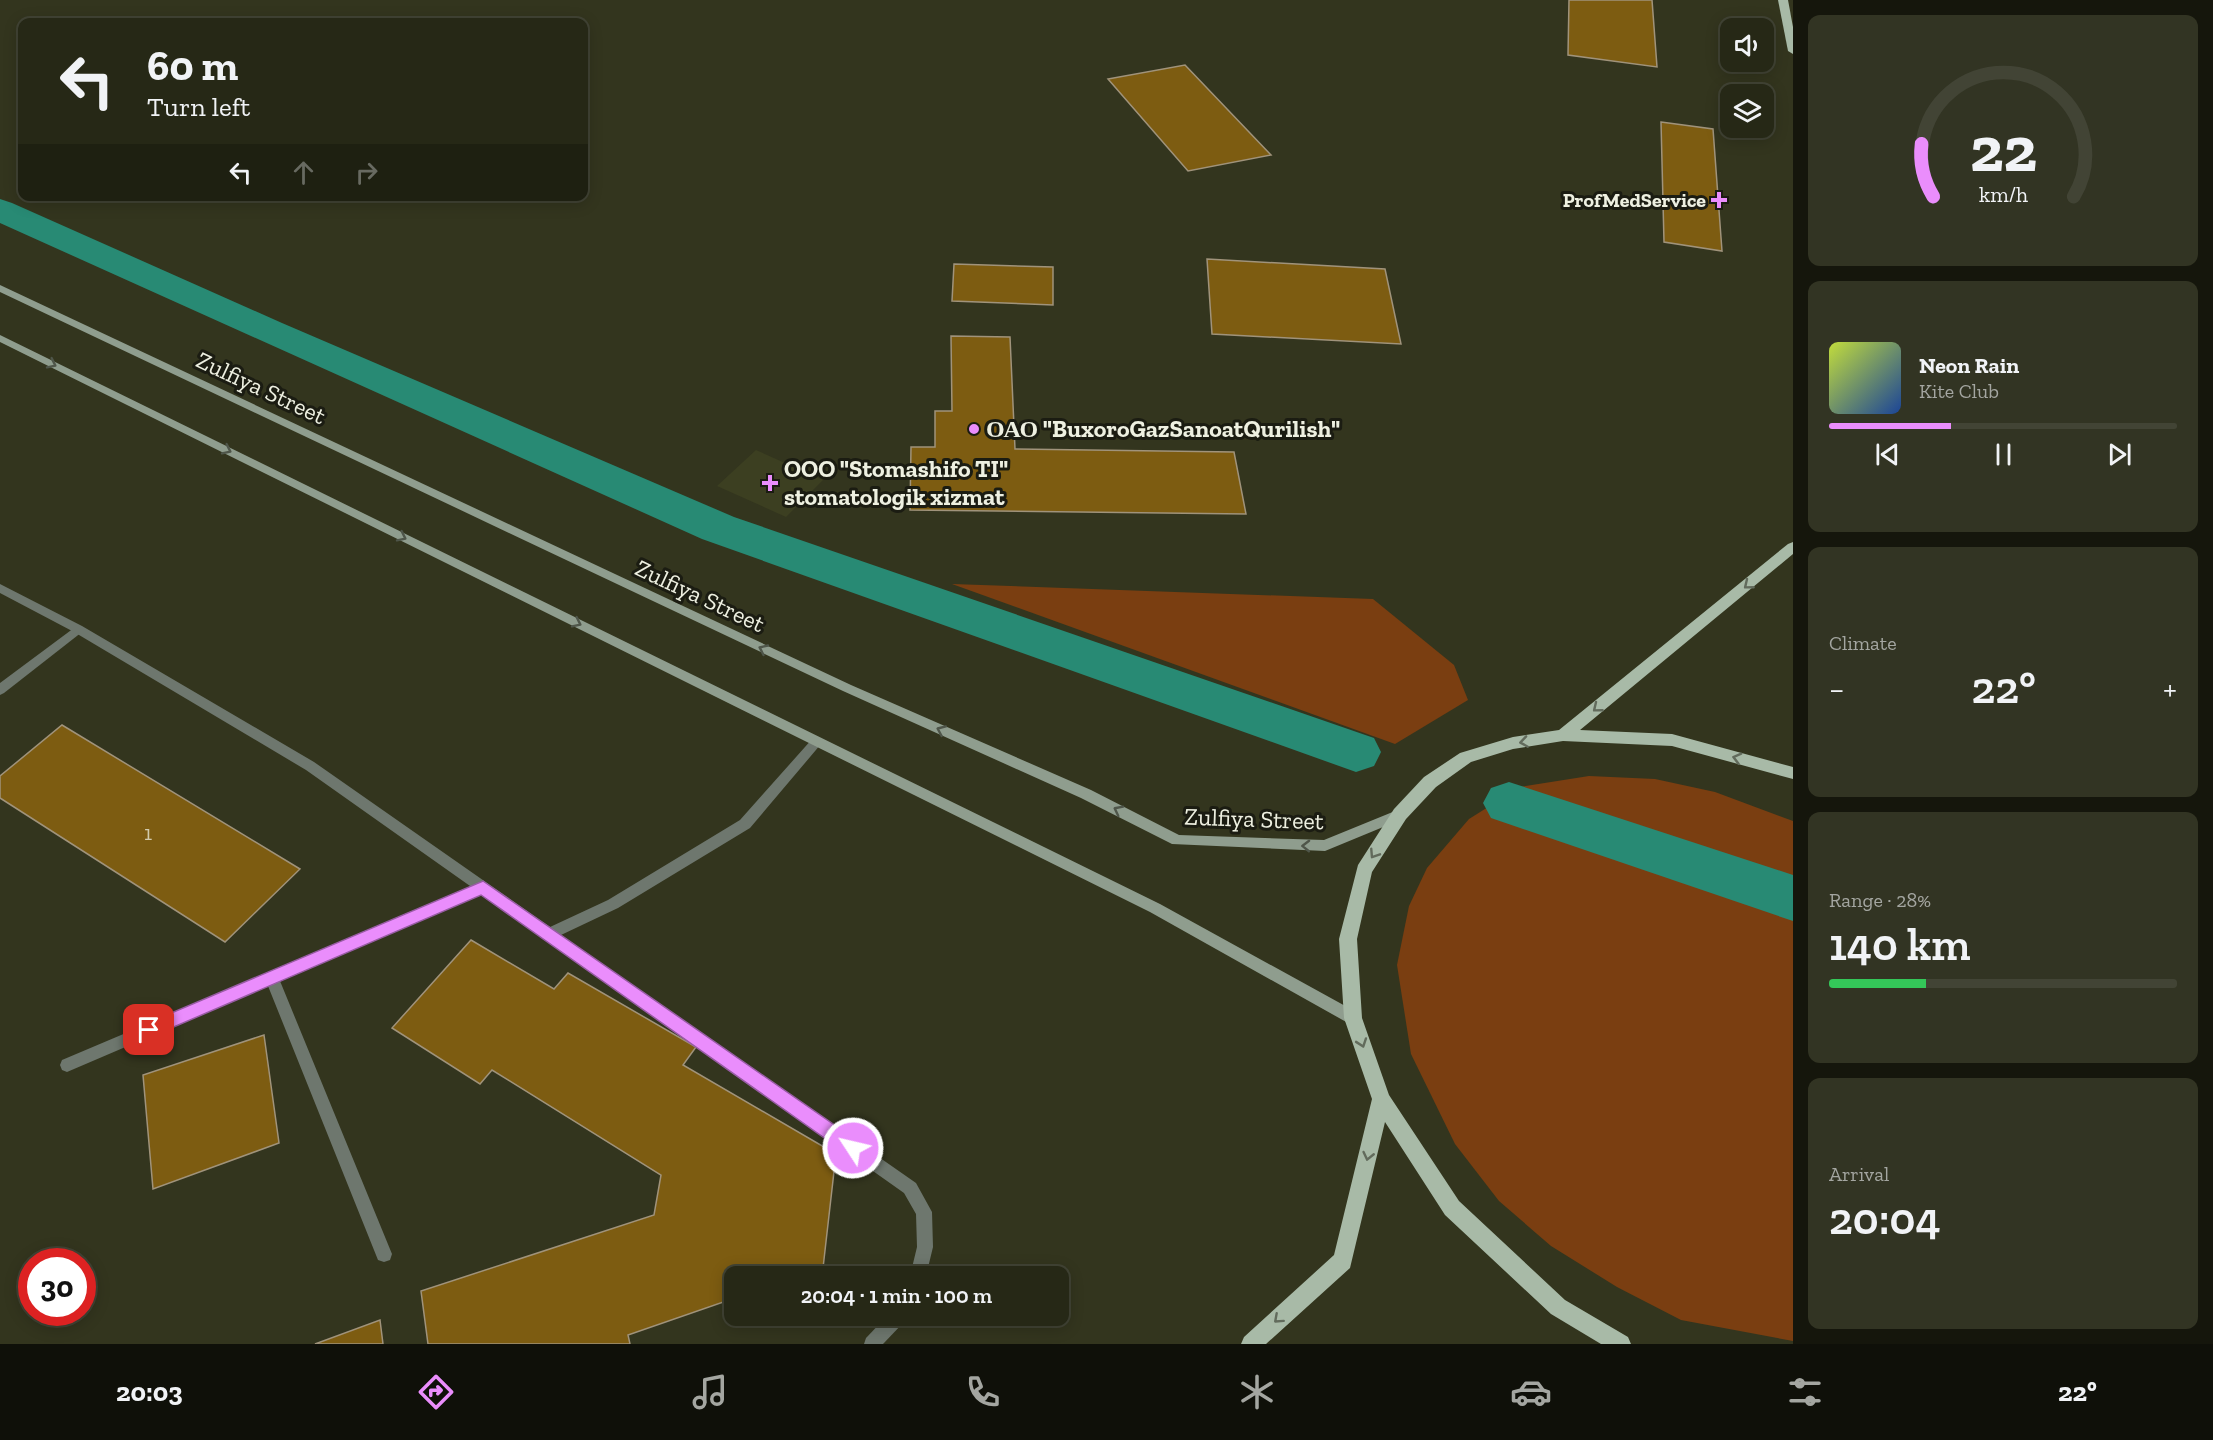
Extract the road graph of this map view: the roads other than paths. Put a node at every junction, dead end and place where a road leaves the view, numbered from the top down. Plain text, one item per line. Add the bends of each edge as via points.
1 (1784, 0) edge
2 (1793, 51) edge
3 (0, 288) edge
4 (0, 338) edge
5 (1793, 547) edge
6 (0, 588) edge
7 (78, 629) junction
8 (0, 690) edge
9 (1563, 735) junction
10 (817, 741) junction
11 (1793, 773) edge
12 (1400, 814) junction
13 (483, 888) junction
14 (549, 934) junction
15 (272, 978) junction
16 (1353, 1018) junction
17 (67, 1065) dead end
18 (1381, 1099) junction
19 (384, 1254) dead end
20 (920, 1266) edge
21 (889, 1326) edge
22 (872, 1344) edge
23 (1251, 1344) edge
24 (1621, 1344) edge

1 - 2 main road
12 -> 3 main road, Zulfiya Street via 1325,846 1177,840 1086,794 847,688
4 -> 10 main road
5 -> 9 main road
6 - 7 street
7 - 8 street
7 - 13 street via 310,766
11 -> 9 main road via 1672,740
9 -> 12 main road via 1513,743 1466,758 1430,782
10 - 14 street via 746,824 613,904
10 - 16 main road via 1155,908
12 -> 16 main road via 1364,870 1348,939
13 - 14 street
13 - 15 street
14 - 20 street via 910,1188 924,1212 925,1247
15 - 17 street
15 - 19 street
16 -> 18 main road
18 -> 23 main road via 1343,1261
18 - 24 main road via 1452,1208 1558,1307
21 - 22 street

